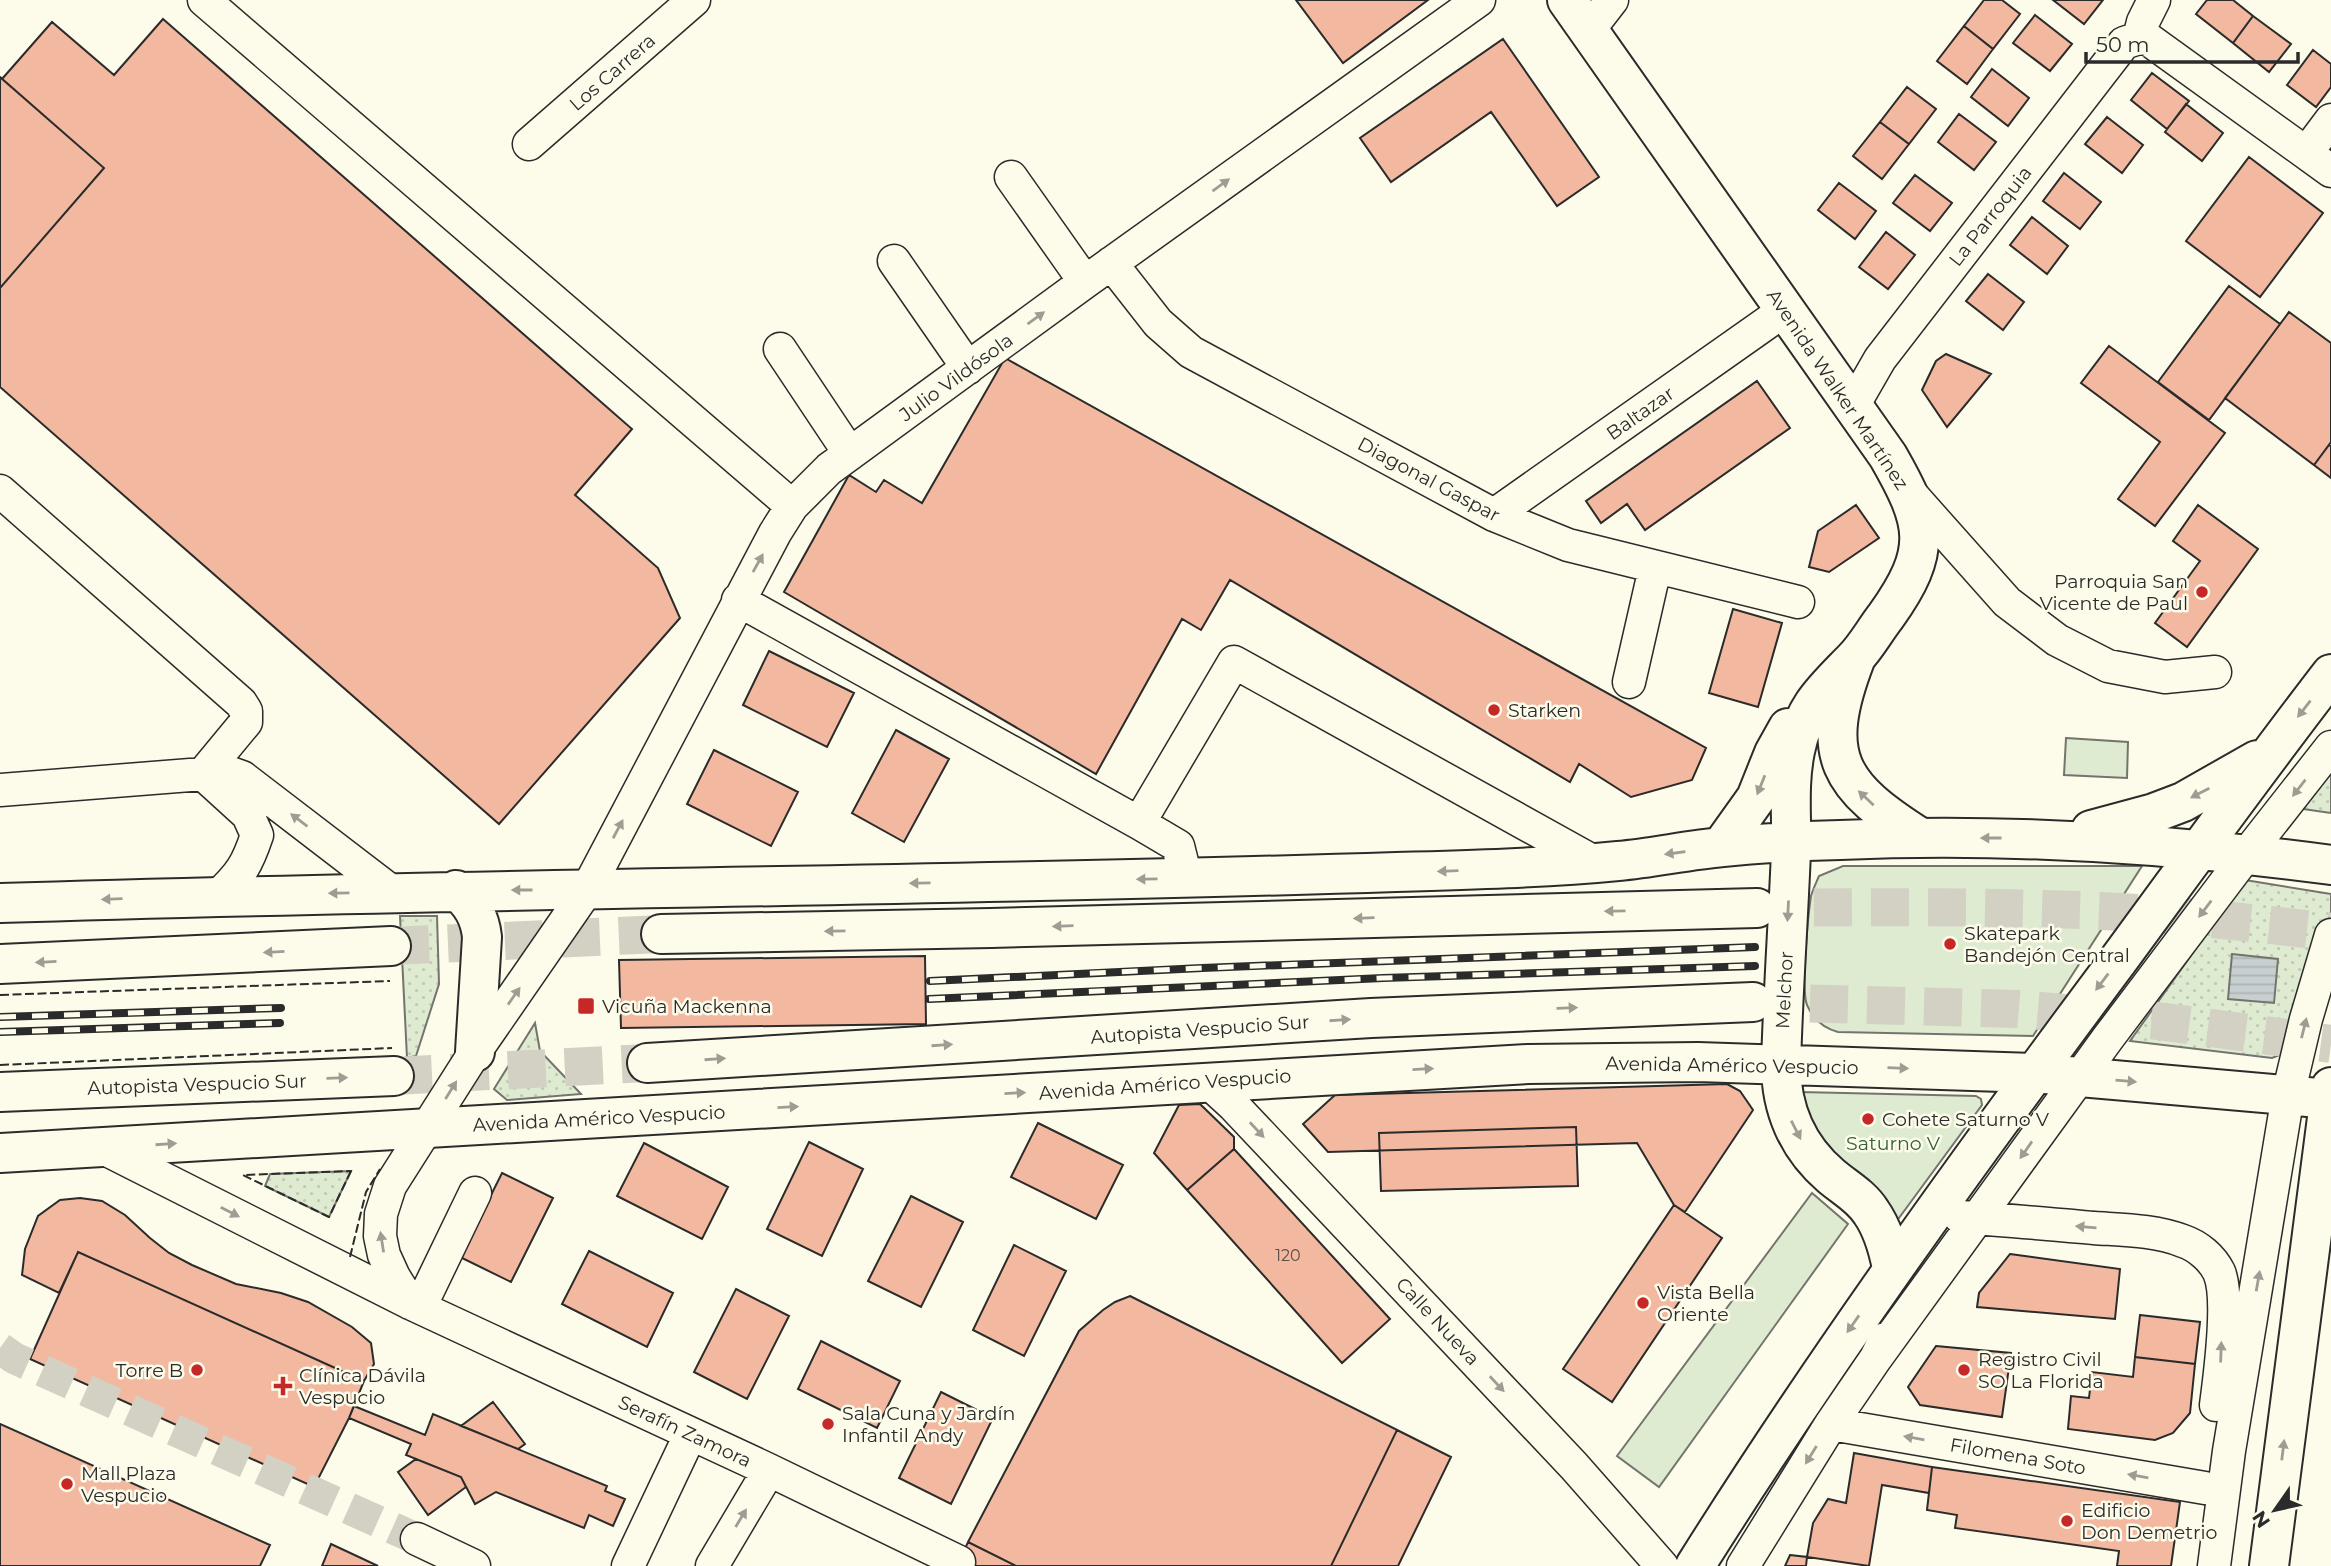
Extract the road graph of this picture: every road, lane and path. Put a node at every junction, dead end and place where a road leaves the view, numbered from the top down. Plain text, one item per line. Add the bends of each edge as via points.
1 (205, 0) edge
2 (694, 0) edge
3 (1479, 0) edge
4 (1567, 0) edge
5 (1612, 0) edge
6 (2154, 0) edge
7 (1588, 31) junction
8 (2139, 38) junction
9 (2331, 120) edge
10 (529, 144) dead end
11 (2319, 161) edge
12 (1011, 177) dead end
13 (894, 261) dead end
14 (1111, 263) junction
15 (1085, 282) junction
16 (1785, 310) junction
17 (780, 349) dead end
18 (968, 368) junction
19 (1853, 406) junction
20 (850, 454) junction
21 (0, 491) edge
22 (1909, 492) junction
23 (792, 506) junction
24 (1494, 515) junction
25 (1655, 568) junction
26 (738, 600) junction
27 (1798, 601) dead end
28 (1856, 658) junction
29 (2215, 672) dead end
30 (2331, 674) edge
31 (1629, 682) dead end
32 (1824, 688) junction
33 (2277, 743) junction
34 (2331, 747) edge
35 (202, 774) junction
36 (0, 790) edge
37 (1139, 823) junction
38 (1921, 838) junction
39 (2059, 839) junction
40 (1791, 842) junction
41 (1721, 847) junction
42 (2201, 849) junction
43 (2247, 854) junction
44 (1596, 863) junction
45 (2331, 865) edge
46 (1186, 878) junction
47 (456, 890) junction
48 (587, 890) junction
49 (392, 892) junction
50 (218, 896) junction
51 (0, 903) edge
52 (1757, 908) tunnel mouth
53 (661, 934) tunnel mouth
54 (2331, 935) edge
55 (391, 946) tunnel mouth
56 (0, 964) edge
57 (1753, 1002) tunnel mouth
58 (475, 1052) junction
59 (647, 1063) tunnel mouth
60 (1781, 1065) junction
61 (2034, 1073) junction
62 (394, 1076) tunnel mouth
63 (2079, 1077) junction
64 (1208, 1082) junction
65 (0, 1092) edge
66 (2288, 1095) junction
67 (2330, 1096) edge
68 (426, 1128) junction
69 (103, 1148) junction
70 (0, 1153) edge
71 (475, 1193) dead end
72 (2322, 1212) edge
73 (1931, 1214) junction
74 (1978, 1218) junction
75 (1892, 1268) junction
76 (415, 1305) junction
77 (1876, 1358) junction
78 (1831, 1424) junction
79 (691, 1435) junction
80 (769, 1470) junction
81 (2205, 1488) junction
82 (417, 1539) tunnel mouth
83 (959, 1562) dead end
84 (474, 1566) edge
85 (628, 1566) edge
86 (712, 1566) edge
87 (1662, 1566) edge
88 (1695, 1566) edge
89 (1743, 1566) edge
90 (2200, 1566) edge
91 (2214, 1566) edge
92 (2269, 1566) edge

1 - 23 street
2 - 10 street, Los Carrera
14 -> 3 street, Julio Vildósola
4 - 7 main road, Avenida Walker Martínez
5 - 7 street
6 - 8 street
7 - 16 main road, Avenida Walker Martínez
8 - 11 street via 2148,39
8 - 19 street, La Parroquia via 2118,49 1880,359
9 - 11 street
12 - 15 street
13 - 18 street
14 - 15 street, Julio Vildósola
14 - 24 street, Diagonal Gaspar via 1158,323 1191,352
18 -> 15 street, Julio Vildósola
16 - 19 main road, Avenida Walker Martínez
16 - 24 street, Baltazar
17 - 20 street
18 - 20 street, Julio Vildósola
19 - 22 main road, Avenida Walker Martínez
20 - 23 street, Julio Vildósola
21 - 35 street via 246,711 246,722
22 - 28 main road, Avenida Walker Martínez via 1919,523 1914,567 1899,598
22 - 29 street via 2007,602 2057,640 2108,666 2165,677
26 -> 23 street, Julio Vildósola
24 - 25 street, Diagonal Gaspar via 1567,545
25 - 27 street, Diagonal Gaspar
25 - 31 street
26 - 37 street
48 -> 26 street, Julio Vildósola
28 - 32 main road, Avenida Walker Martínez
38 -> 28 main road via 1865,798 1841,762 1840,716
30 -> 33 main road
32 - 40 main road, Avenida Walker Martínez via 1795,751
32 -> 41 main road via 1788,728 1756,799
33 -> 39 main road via 2234,775 2183,802
33 - 42 main road
34 -> 43 street
35 - 36 street
49 -> 35 street via 242,777 225,771
35 - 50 street via 248,815 257,835 248,863
37 - 44 street via 1234,662
37 - 46 street via 1178,846
39 -> 38 main road
38 - 40 main road
39 - 42 main road
40 - 41 main road
40 -> 60 main road, Melchor
41 -> 44 main road
42 - 43 main road
42 -> 61 main road
43 - 45 main road
43 -> 63 street
44 -> 46 main road via 1530,869
46 -> 48 main road
48 -> 47 main road
47 - 49 main road
47 - 58 main road via 473,908 482,937
58 -> 48 street
49 -> 50 main road
50 -> 51 main road
52 -> 53 main road
66 -> 54 street
55 -> 56 main road
59 -> 57 main road, Autopista Vespucio Sur via 1371,1018
68 -> 58 street
60 -> 61 main road, Avenida Américo Vespucio
64 -> 60 main road, Avenida Américo Vespucio via 1528,1064
60 -> 75 main road, Melchor via 1786,1110 1798,1136 1814,1159 1870,1210 1884,1234
61 - 63 main road, Avenida Américo Vespucio
61 - 73 main road
65 -> 62 main road, Autopista Vespucio Sur
63 -> 66 main road, Avenida Américo Vespucio
63 -> 74 street
68 -> 64 main road, Avenida Américo Vespucio
64 -> 87 street, Calle Nueva via 1516,1404
66 - 67 main road, Avenida Américo Vespucio
91 -> 66 street
67 - 72 main road
69 -> 68 main road, Avenida Américo Vespucio
76 -> 68 street via 384,1255 380,1214 390,1186
69 - 70 main road, Avenida Américo Vespucio
69 -> 76 street, Serafín Zamora
71 - 76 street
92 -> 72 main road
73 - 74 street
73 - 75 main road
74 - 77 street
81 -> 74 street via 2221,1368 2223,1300 2223,1285 2210,1258 2185,1241 2156,1234
75 - 77 street via 1893,1311
75 -> 88 main road
76 - 79 street, Serafín Zamora
77 - 78 street
81 -> 78 street, Filomena Soto
78 -> 89 street
79 - 80 street, Serafín Zamora
79 - 85 street
80 - 83 street, Serafín Zamora
86 -> 80 street
81 - 90 street
82 - 84 street

